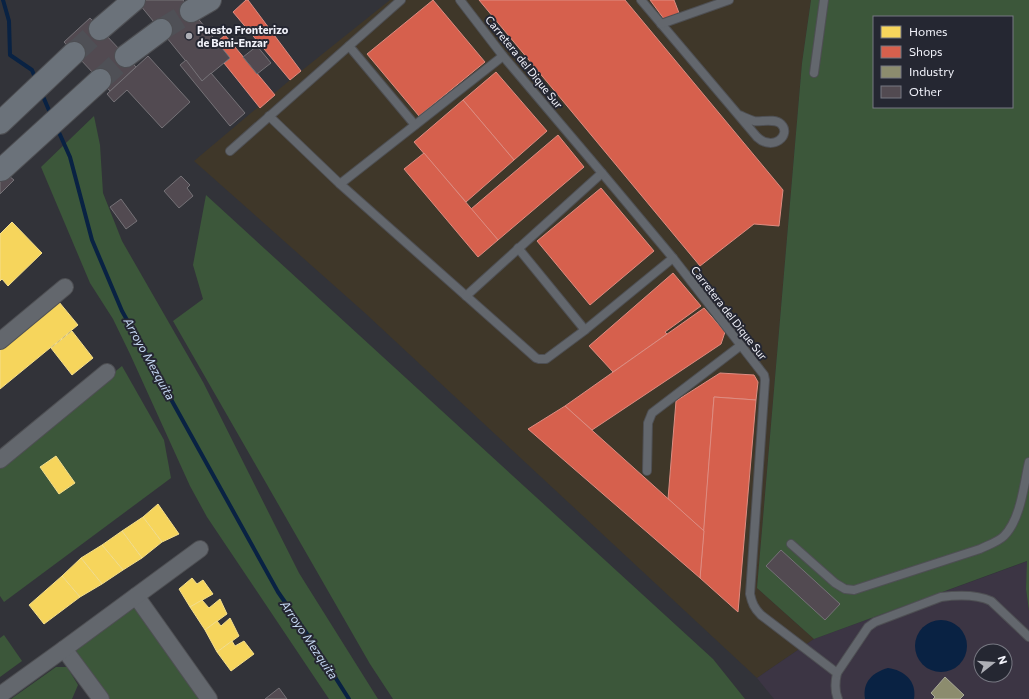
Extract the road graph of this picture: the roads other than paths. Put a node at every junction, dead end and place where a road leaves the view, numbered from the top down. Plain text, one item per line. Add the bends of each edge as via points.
1 (134, 0) edge
2 (210, 0) edge
3 (401, 0) edge
4 (460, 0) edge
5 (641, 0) edge
6 (729, 0) edge
7 (824, 0) edge
8 (191, 11) tunnel mouth
9 (661, 24) junction
10 (100, 29) tunnel mouth
11 (161, 30) tunnel mouth
12 (349, 46) junction
13 (72, 54) tunnel mouth
14 (126, 56) tunnel mouth
15 (503, 56) junction
16 (814, 73) dead end
17 (92, 87) tunnel mouth
18 (739, 115) junction
19 (269, 116) junction
20 (0, 123) edge
21 (416, 125) junction
22 (230, 151) dead end
23 (1, 170) dead end
24 (602, 173) junction
25 (340, 184) junction
26 (518, 248) junction
27 (672, 258) junction
28 (65, 287) dead end
29 (466, 296) junction
30 (585, 330) junction
31 (0, 341) edge
32 (740, 346) junction
33 (107, 372) dead end
34 (0, 460) edge
35 (1029, 462) edge
36 (647, 471) dead end
37 (791, 544) dead end
38 (200, 549) dead end
39 (136, 596) junction
40 (1029, 637) edge
41 (64, 649) junction
42 (837, 673) junction
43 (0, 695) edge
44 (101, 699) edge
45 (209, 699) edge
46 (838, 699) edge

1 - 10 main road
2 - 8 main road
3 - 12 lane
4 - 15 lane, Carretera del Dique Sur
5 - 9 lane
6 - 9 lane
7 - 16 lane
9 - 18 lane
11 - 14 main road
12 - 19 lane
12 - 21 lane
13 - 20 main road
15 - 21 lane
15 - 24 lane, Carretera del Dique Sur
17 - 23 main road
18 - 18 lane via 754,121 777,122 782,125 783,136 774,143 761,141
19 - 22 lane
19 - 25 lane
21 - 25 lane
24 - 26 lane
24 - 27 lane, Carretera del Dique Sur
25 - 29 lane
26 - 29 lane
26 - 30 lane
27 - 30 lane
27 - 32 lane, Carretera del Dique Sur
28 - 31 street
29 - 30 lane via 536,358 546,359
32 - 36 lane via 652,413 648,423
32 - 42 lane, Carretera del Dique Sur via 764,375 750,594 752,601 761,615
33 - 34 street
35 - 37 lane via 1011,526 1004,536 980,549 854,590 845,590
38 - 39 street
39 - 41 street
39 - 45 street
40 - 42 lane via 991,601 984,598 941,597 868,627
41 - 43 street
41 - 44 street
42 - 46 lane via 835,684

